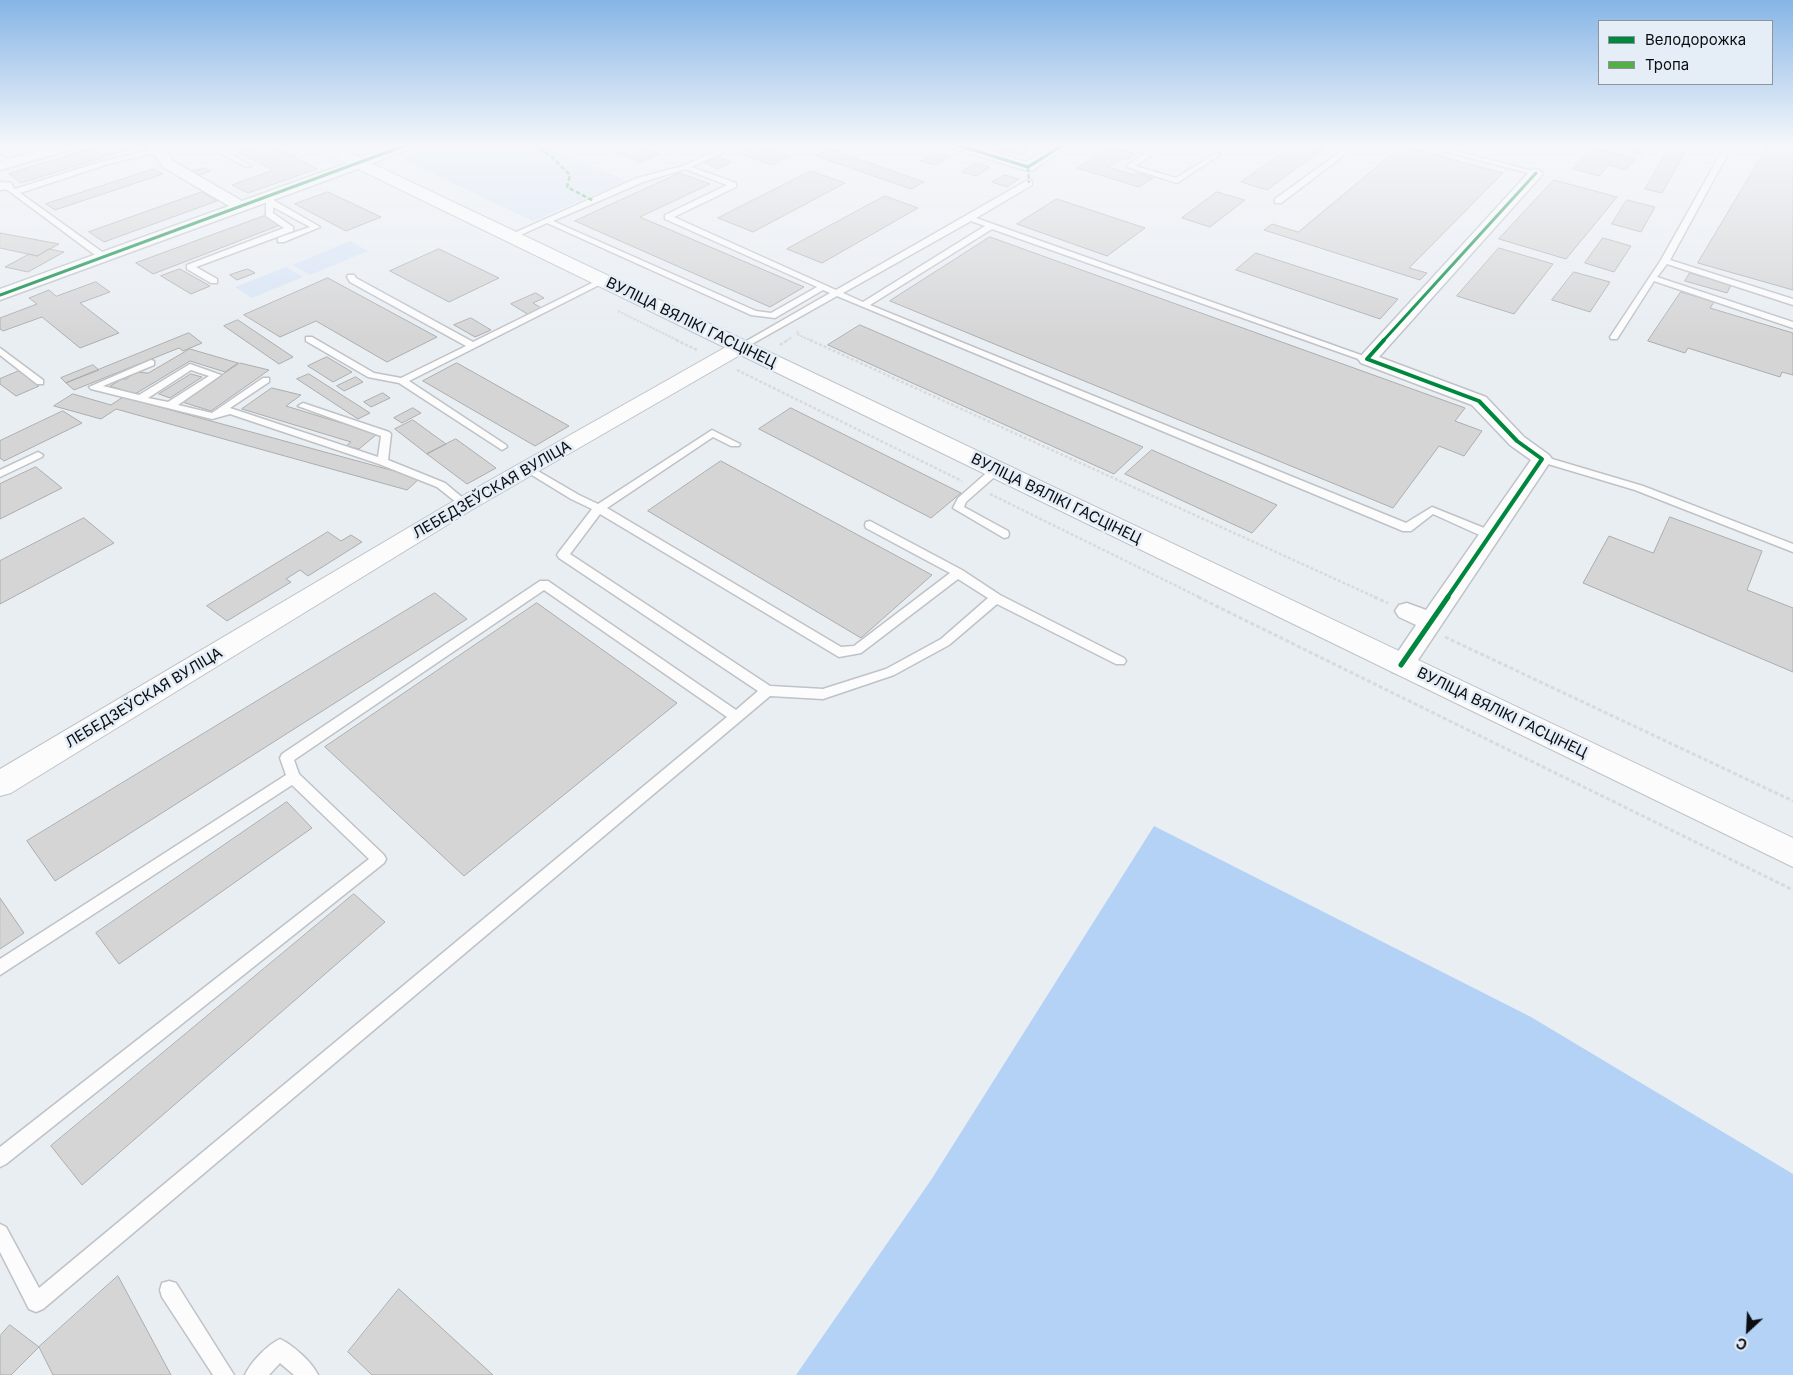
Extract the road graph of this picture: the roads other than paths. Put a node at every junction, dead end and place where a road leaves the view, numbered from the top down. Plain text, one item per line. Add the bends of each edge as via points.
1 (34, 208) edge
2 (234, 208) edge
3 (268, 208) edge
4 (282, 208) edge
5 (449, 208) edge
6 (577, 208) edge
7 (686, 208) edge
8 (987, 208) edge
9 (1505, 208) edge
10 (1694, 208) edge
11 (970, 218) junction
12 (548, 221) junction
13 (991, 226) junction
14 (509, 237) junction
15 (102, 256) junction
16 (229, 260) dead end
17 (1665, 261) junction
18 (351, 277) dead end
19 (1652, 278) junction
20 (214, 282) dead end
21 (603, 282) junction
22 (823, 287) junction
23 (837, 293) junction
24 (0, 295) edge
25 (1793, 302) edge
26 (864, 305) junction
27 (1793, 325) edge
28 (1614, 337) dead end
29 (309, 339) dead end
30 (473, 346) junction
31 (740, 347) junction
32 (0, 351) edge
33 (1367, 360) junction
34 (151, 363) dead end
35 (266, 380) dead end
36 (40, 382) dead end
37 (402, 382) junction
38 (141, 398) junction
39 (171, 405) junction
40 (303, 406) dead end
41 (212, 416) junction
42 (735, 444) dead end
43 (502, 446) dead end
44 (38, 455) dead end
45 (1542, 459) junction
46 (383, 462) junction
47 (527, 469) junction
48 (996, 470) junction
49 (0, 474) edge
50 (465, 504) junction
51 (599, 508) junction
52 (870, 525) dead end
53 (1004, 534) dead end
54 (1490, 535) junction
55 (1793, 548) edge
56 (958, 573) junction
57 (996, 598) junction
58 (1400, 608) road end
59 (1429, 625) junction
60 (1120, 661) dead end
61 (1401, 665) junction
62 (767, 691) junction
63 (736, 717) junction
64 (293, 777) junction
65 (0, 784) edge
66 (1793, 853) edge
67 (0, 968) edge
68 (0, 1158) edge
69 (0, 1233) edge
70 (169, 1290) dead end
71 (224, 1375) edge
72 (255, 1375) edge
73 (308, 1375) edge

1 - 15 lane
2 - 15 street
3 - 20 lane via 269,214 290,228 190,267
4 - 16 lane via 316,227
5 - 14 main road, ВУЛІЦА ВЯЛІКІ ГАСЦІНЕЦ
6 - 12 lane
7 - 22 lane via 668,217
8 - 11 lane, ЛЕБЕДЗЕЎСКАЯ ВУЛІЦА
9 - 33 street
10 - 17 lane
11 - 13 lane
11 - 23 lane, ЛЕБЕДЗЕЎСКАЯ ВУЛІЦА
12 - 14 lane
12 - 22 lane via 754,313 772,316
13 - 26 lane
13 - 33 lane
14 - 21 main road, ВУЛІЦА ВЯЛІКІ ГАСЦІНЕЦ
15 - 24 street
17 - 19 lane
17 - 25 lane
18 - 30 lane
19 - 27 lane
19 - 28 lane
21 - 30 lane
21 - 31 main road, ВУЛІЦА ВЯЛІКІ ГАСЦІНЕЦ
22 - 23 lane
23 - 26 lane
23 - 31 lane, ЛЕБЕДЗЕЎСКАЯ ВУЛІЦА
26 - 54 lane via 1407,528 1432,510
29 - 37 lane via 371,375
30 - 37 lane
31 - 47 main road, ЛЕБЕДЗЕЎСКАЯ ВУЛІЦА
31 - 48 main road, ВУЛІЦА ВЯЛІКІ ГАСЦІНЕЦ
32 - 36 lane
33 - 45 street via 1480,401 1517,441
34 - 38 lane via 94,387
35 - 41 lane
37 - 43 lane
38 - 39 lane
38 - 39 lane via 190,367 216,374
39 - 41 lane
40 - 46 lane via 386,434
41 - 46 lane via 230,411
42 - 51 lane via 712,433
44 - 49 lane
45 - 54 street
45 - 55 lane via 1638,488
46 - 50 lane via 441,485
47 - 50 main road, ЛЕБЕДЗЕЎСКАЯ ВУЛІЦА
47 - 51 lane
48 - 53 lane via 975,487 958,508
48 - 61 main road, ВУЛІЦА ВЯЛІКІ ГАСЦІНЕЦ
50 - 65 main road, ЛЕБЕДЗЕЎСКАЯ ВУЛІЦА
51 - 56 lane via 839,652 857,650
51 - 62 lane via 563,555
52 - 56 lane
54 - 59 street
56 - 57 lane
57 - 60 lane
57 - 62 lane via 945,642 890,672 823,694
58 - 59 street
59 - 61 street
61 - 66 main road, ВУЛІЦА ВЯЛІКІ ГАСЦІНЕЦ
62 - 63 lane
63 - 64 lane via 544,584 287,758
63 - 69 lane via 36,1302
64 - 67 lane
64 - 68 lane via 379,859
70 - 71 lane
72 - 73 lane via 280,1349

